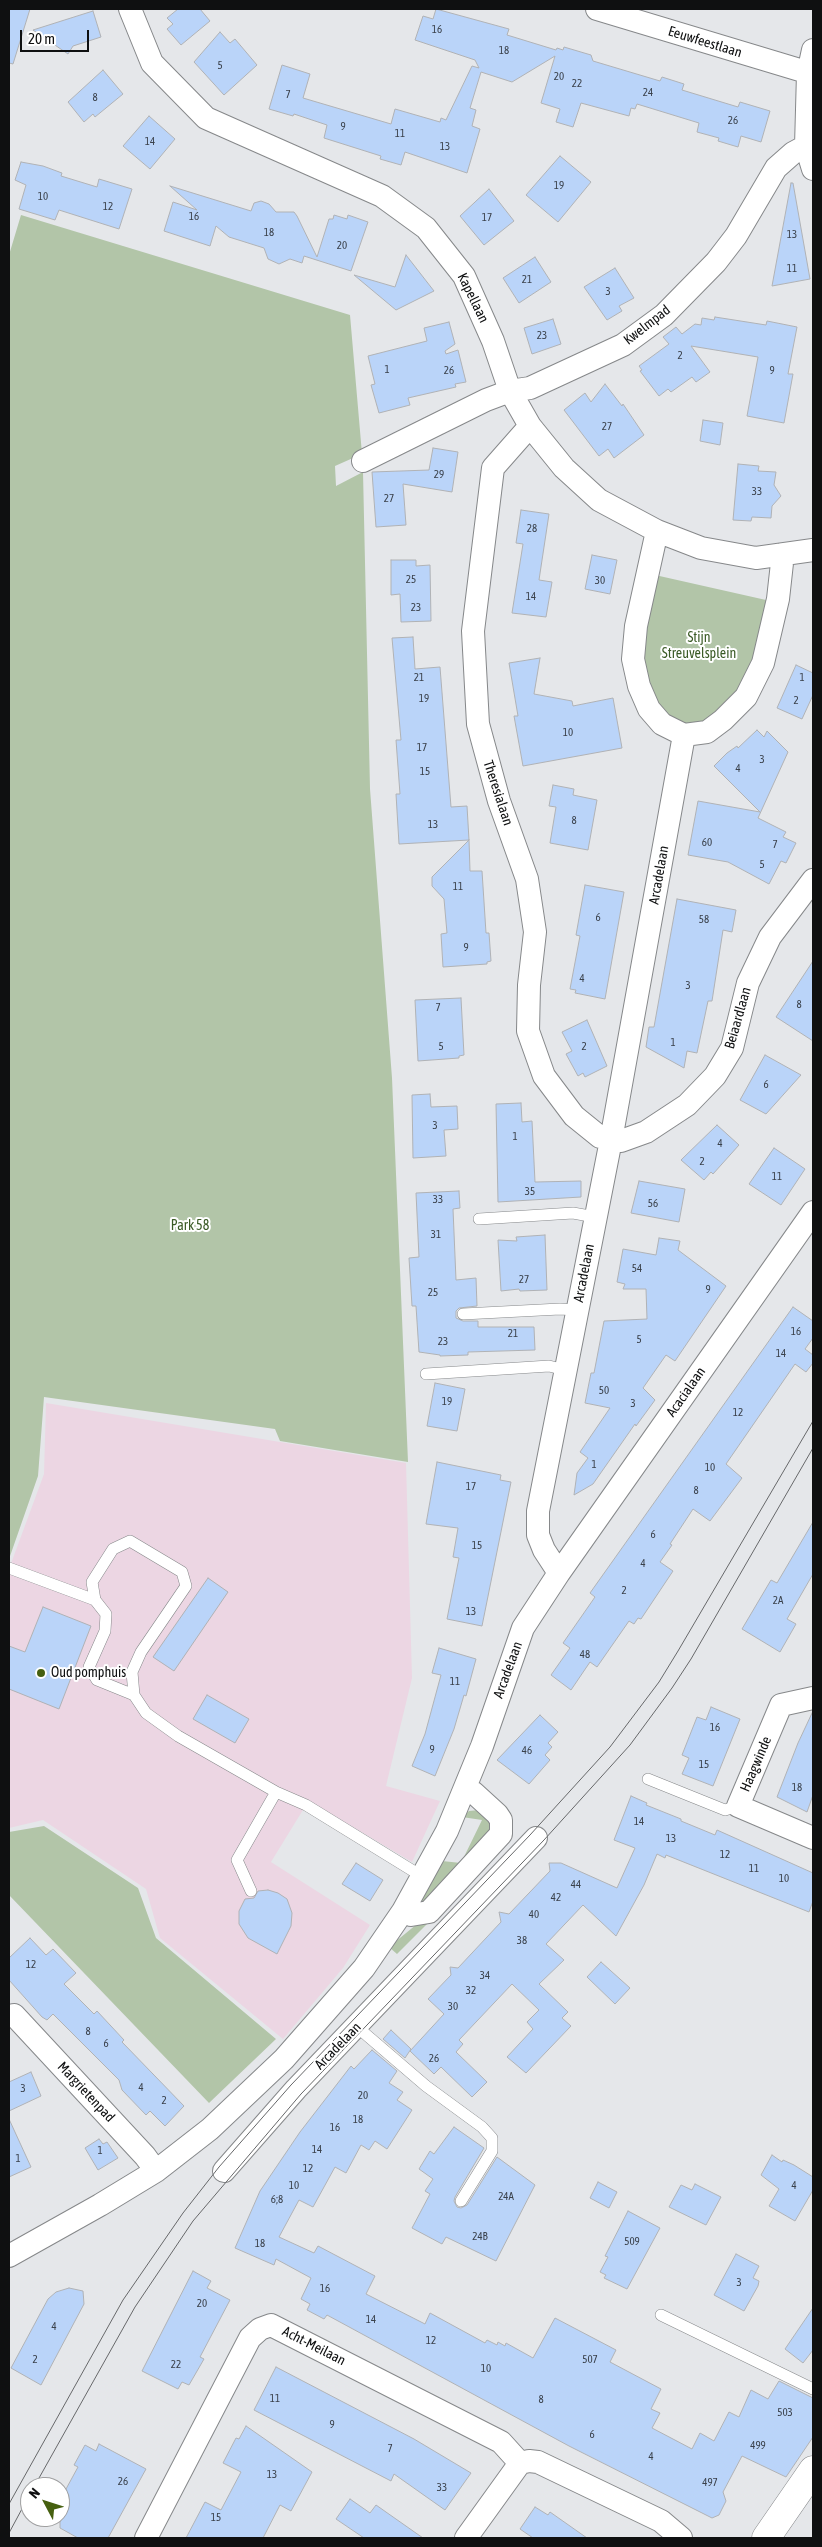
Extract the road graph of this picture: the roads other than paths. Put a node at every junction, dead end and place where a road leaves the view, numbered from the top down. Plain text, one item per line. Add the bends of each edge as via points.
1 (130, 9) edge
2 (598, 9) edge
3 (813, 50) edge
4 (810, 73) edge
5 (806, 146) junction
6 (813, 168) edge
7 (510, 391) junction
8 (530, 426) junction
9 (363, 461) dead end
10 (657, 531) junction
11 (813, 550) edge
12 (783, 554) junction
13 (684, 735) junction
14 (813, 880) edge
15 (610, 1140) junction
16 (813, 1212) edge
17 (595, 1218) junction
18 (479, 1219) dead end
19 (577, 1310) junction
20 (463, 1314) dead end
21 (565, 1370) junction
22 (426, 1374) dead end
23 (9, 1568) edge
24 (559, 1573) junction
25 (95, 1600) junction
26 (134, 1695) junction
27 (813, 1698) edge
28 (648, 1779) dead end
29 (465, 1790) junction
30 (276, 1792) junction
31 (738, 1806) junction
32 (536, 1838) dead end
33 (813, 1838) edge
34 (423, 1877) junction
35 (252, 1891) dead end
36 (403, 1910) junction
37 (11, 2013) edge
38 (356, 2026) junction
39 (238, 2104) junction
40 (266, 2127) junction
41 (156, 2171) junction
42 (224, 2171) dead end
43 (461, 2200) dead end
44 (9, 2256) edge
45 (661, 2314) dead end
46 (813, 2389) edge
47 (520, 2463) junction
48 (813, 2470) edge
49 (146, 2538) edge
50 (466, 2538) edge
51 (681, 2538) edge
52 (766, 2538) edge

1 - 7 street, Kapellaan via 152,63 206,118 382,196 426,228 464,276 493,341
2 - 4 street, Eeuwfeestlaan
3 - 4 street
4 - 5 street
5 - 6 street
5 - 7 street, Kwelmpad via 793,152 776,168 736,236 716,262 664,314 623,345 598,358 530,388
7 - 8 street, Kapellaan
7 - 9 street, Kwelmpad
8 - 10 street, Kapellaan via 564,468 599,500
8 - 15 street, Theresialaan via 493,468 473,631 478,724 499,801 528,879 535,932 528,1031 544,1076 574,1116 600,1137
10 - 12 street, Kapellaan via 701,548 756,558
10 - 13 street via 636,626 633,659 639,686 650,709 662,724
11 - 12 street, Kapellaan
12 - 13 street via 778,599 763,663 746,697 707,732
13 - 15 street, Arcadelaan
14 - 15 street, Beiaardlaan via 770,937 748,983 732,1048 715,1076 687,1105 646,1132 621,1141
15 - 17 street, Arcadelaan
16 - 24 street, Acacialaan
17 - 18 lane via 573,1213
17 - 19 street, Arcadelaan
19 - 20 lane via 560,1308
19 - 21 street, Arcadelaan
21 - 22 lane via 549,1366
21 - 24 street, Arcadelaan via 538,1511 538,1535
23 - 25 lane
24 - 29 street, Arcadelaan via 523,1628
25 - 26 lane via 106,1614 105,1631 89,1667 97,1680
25 - 26 lane via 92,1582 113,1549 130,1541 182,1572 186,1586 141,1652 132,1672
26 - 30 lane via 146,1713 178,1736
27 - 31 street, Haagwinde via 781,1706
28 - 31 lane via 725,1810
29 - 34 street, Arcadelaan
29 - 36 street via 474,1793 497,1814 501,1820 501,1834 430,1912 411,1915
30 - 34 lane via 306,1804
30 - 35 lane via 237,1860
31 - 33 street, Haagwinde
32 - 38 street, Arcadelaan
34 - 36 street, Arcadelaan
36 - 39 street, Arcadelaan via 364,1968 331,2007
37 - 41 street, Margrietenpad
38 - 40 street, Arcadelaan
38 - 43 lane via 492,2138 492,2152
39 - 40 street
39 - 41 street, Arcadelaan
40 - 42 street, Arcadelaan
41 - 44 street, Arcadelaan
45 - 46 lane
47 - 49 street, Acht-Meilaan via 501,2442 270,2325 250,2338
47 - 50 street
47 - 51 street via 538,2462 661,2521
48 - 52 street

